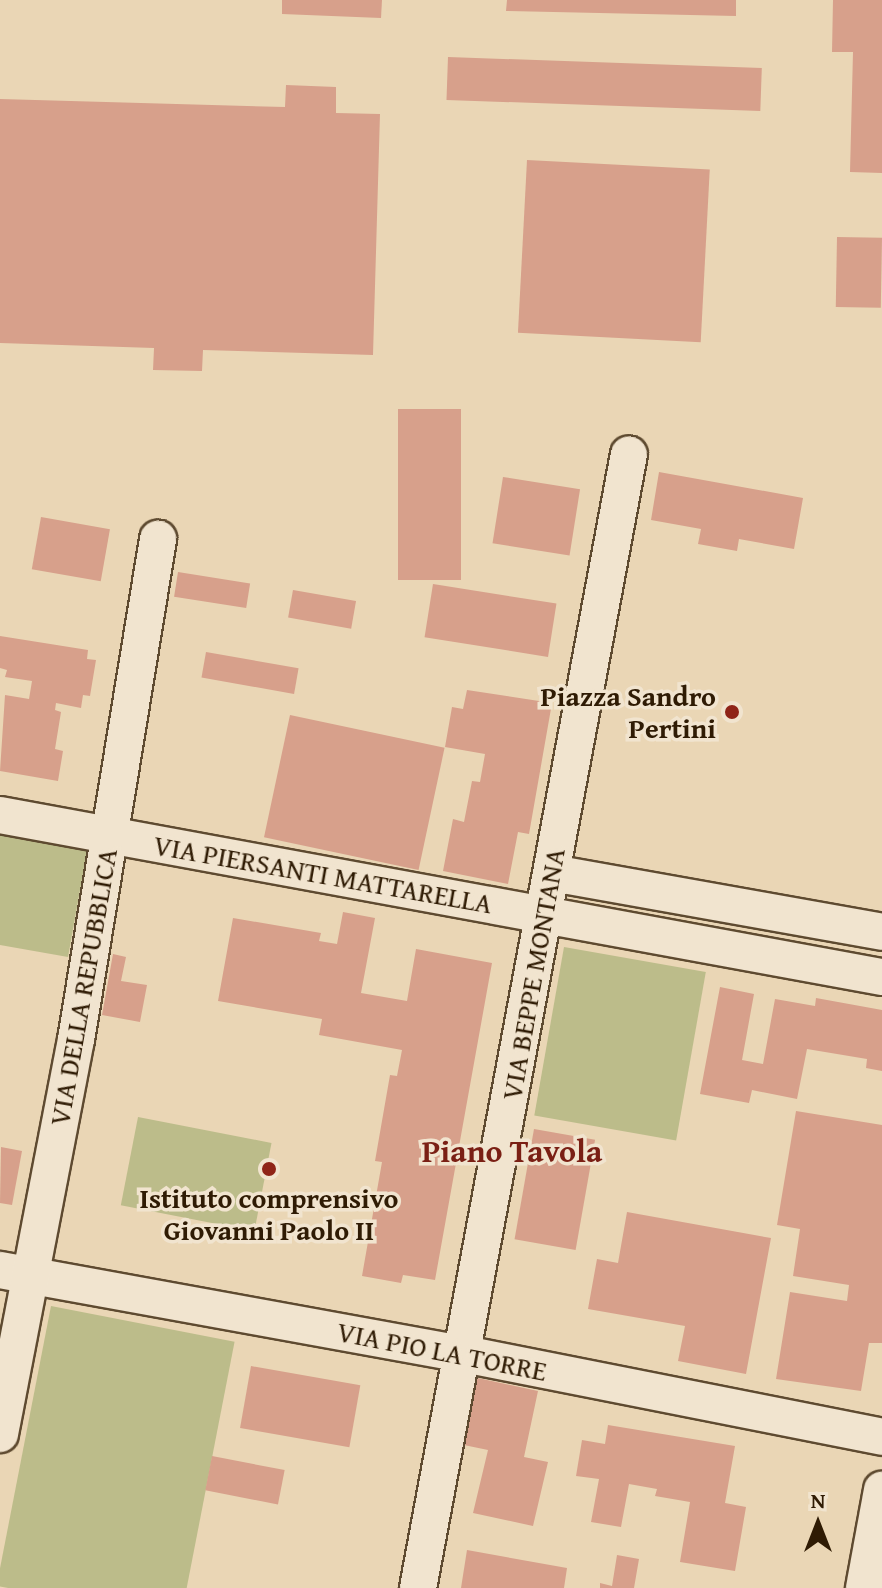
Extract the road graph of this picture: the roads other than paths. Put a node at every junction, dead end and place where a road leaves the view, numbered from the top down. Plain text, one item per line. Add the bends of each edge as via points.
1 (629, 454) dead end
2 (158, 539) dead end
3 (0, 815) edge
4 (110, 835) junction
5 (552, 873) junction
6 (544, 914) junction
7 (882, 932) edge
8 (882, 977) edge
9 (16, 1273) edge
10 (464, 1354) junction
11 (0, 1434) edge
12 (882, 1437) edge
13 (882, 1490) edge
14 (418, 1588) edge
15 (864, 1588) edge

1 - 5 street, VIA BEPPE MONTANA
2 - 4 street, VIA DELLA REPUBBLICA
3 - 4 street, VIA PIERSANTI MATTARELLA
4 - 6 street, VIA PIERSANTI MATTARELLA
4 - 9 street, VIA DELLA REPUBBLICA
5 - 6 street, VIA BEPPE MONTANA
5 - 7 street
6 - 8 street, VIA PIERSANTI MATTARELLA
6 - 10 street, VIA BEPPE MONTANA
9 - 10 street, VIA PIO LA TORRE
9 - 11 street, VIA DELLA REPUBBLICA
10 - 12 street, VIA PIO LA TORRE
10 - 14 street, VIA BEPPE MONTANA
13 - 15 street

